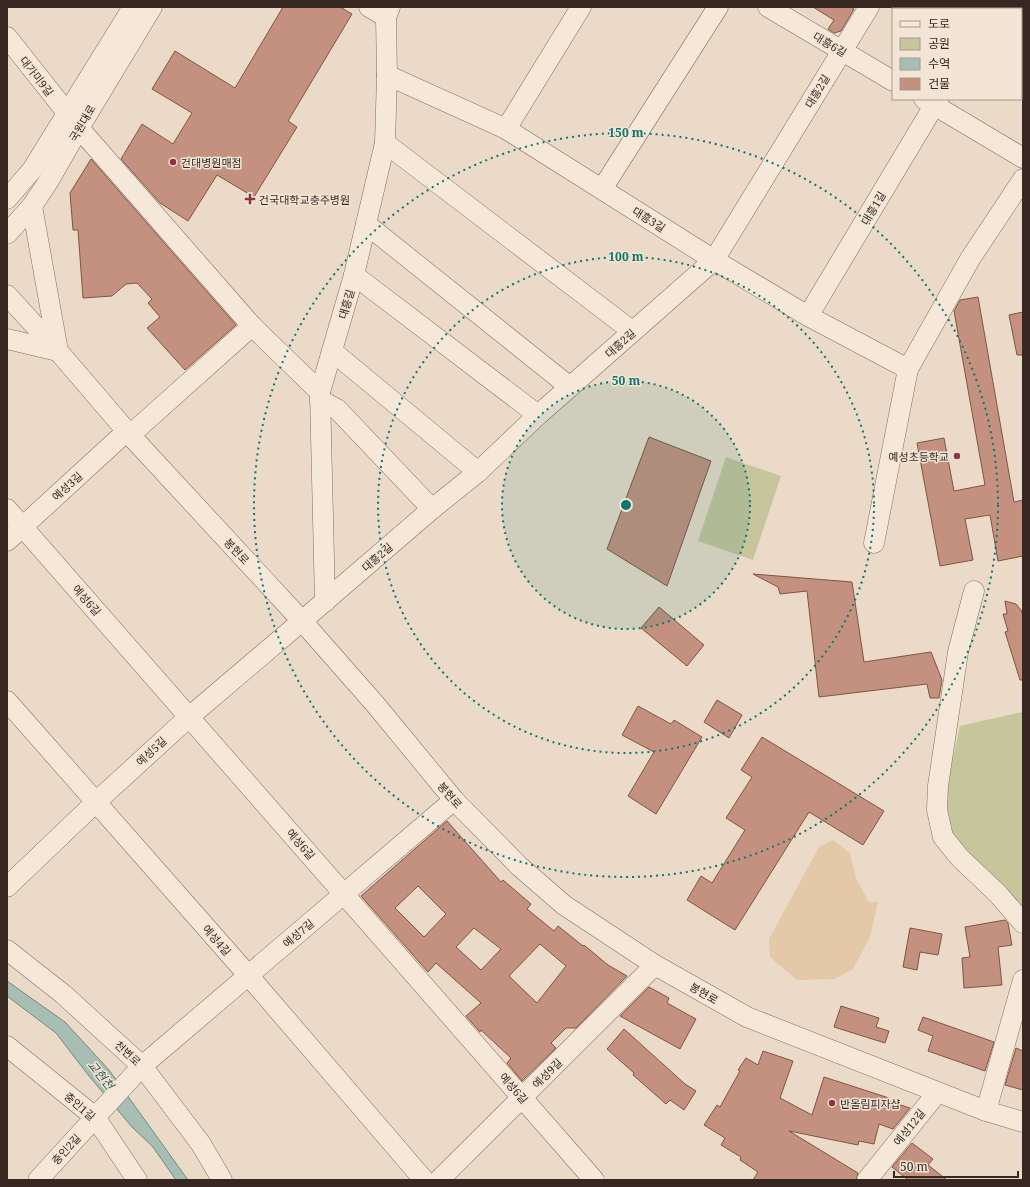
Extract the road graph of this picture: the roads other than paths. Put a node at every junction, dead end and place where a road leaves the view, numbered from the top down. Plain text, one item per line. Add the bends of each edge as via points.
1 (133, 7) edge
2 (152, 7) edge
3 (369, 7) edge
4 (581, 7) edge
5 (718, 7) edge
6 (768, 7) edge
7 (869, 7) edge
8 (388, 12) edge
9 (7, 37) edge
10 (842, 50) junction
11 (387, 75) junction
12 (892, 80) edge
13 (932, 101) edge
14 (73, 121) junction
15 (506, 129) junction
16 (385, 143) junction
17 (1023, 158) edge
18 (1023, 179) edge
19 (14, 183) edge
20 (602, 189) junction
21 (7, 199) edge
22 (32, 206) junction
23 (366, 224) junction
24 (7, 234) edge
25 (714, 260) junction
26 (354, 275) junction
27 (7, 295) edge
28 (808, 316) junction
29 (252, 326) junction
30 (632, 331) junction
31 (7, 339) edge
32 (58, 351) junction
33 (332, 351) junction
34 (908, 369) junction
35 (570, 387) junction
36 (320, 396) junction
37 (538, 415) junction
38 (129, 433) junction
39 (478, 472) junction
40 (7, 509) edge
41 (432, 509) junction
42 (23, 526) junction
43 (7, 541) edge
44 (874, 543) dead end
45 (974, 591) dead end
46 (325, 602) junction
47 (302, 622) junction
48 (7, 701) edge
49 (189, 716) junction
50 (454, 800) junction
51 (96, 802) junction
52 (7, 887) edge
53 (344, 894) junction
54 (1023, 923) edge
55 (7, 950) edge
56 (655, 965) junction
57 (248, 975) junction
58 (1023, 980) edge
59 (7, 1046) edge
60 (142, 1066) junction
61 (937, 1092) junction
62 (522, 1098) junction
63 (986, 1111) junction
64 (95, 1117) junction
65 (1023, 1122) edge
66 (38, 1180) edge
67 (137, 1180) edge
68 (222, 1180) edge
69 (424, 1180) edge
70 (439, 1180) edge
71 (594, 1180) edge
72 (867, 1180) edge

1 - 14 street, 국원대로
2 - 14 street, 국원대로
3 - 8 street
4 - 15 street
5 - 20 street
6 - 10 street, 대흥6길
7 - 10 street, 대흥2길
8 - 11 street, 대흥길
9 - 14 street, 대가미9길
10 - 12 street, 대흥6길
10 - 25 street, 대흥2길
11 - 15 street, 대흥3길
11 - 16 street, 대흥길
13 - 17 street
13 - 28 street, 대흥1길
14 - 19 street, 국원대로 via 32,170
14 - 22 street, 국원대로 via 48,182
14 - 29 street, 대가미9길
15 - 20 street, 대흥3길
16 - 23 street, 대흥길
16 - 30 street
18 - 34 street via 970,259
19 - 21 street, 국원대로
20 - 25 street, 대흥3길
22 - 24 street, 국원대로
22 - 32 street
23 - 26 street, 대흥길
23 - 35 street
25 - 28 street, 대흥3길
25 - 30 street, 대흥2길
26 - 33 street, 대흥길
26 - 37 street
27 - 32 street, 봉현로
28 - 34 street, 대흥3길
29 - 36 street, 대가미9길
29 - 38 street, 예성3길
30 - 35 street, 대흥2길
31 - 32 street
32 - 38 street, 봉현로
33 - 36 street, 대흥길
33 - 39 street
34 - 44 street
35 - 37 street, 대흥2길
36 - 41 street, 대가미9길 via 337,409
36 - 46 street, 대흥길
37 - 39 street, 대흥2길
38 - 42 street, 예성3길
38 - 47 street, 봉현로
39 - 41 street, 대흥2길
40 - 42 street, 예성6길
41 - 46 street, 대흥2길
42 - 43 street, 예성3길
42 - 49 street, 예성6길
45 - 54 street via 958,652 938,786 937,810 943,837
46 - 47 street, 대흥2길
47 - 49 street, 예성5길
47 - 50 street, 봉현로 via 375,704
48 - 51 street, 예성4길
49 - 51 street, 예성5길
49 - 53 street, 예성6길
50 - 53 street, 예성7길
50 - 56 street, 봉현로 via 519,866 564,905
51 - 52 street, 예성5길
51 - 57 street, 예성4길
53 - 57 street, 예성7길
53 - 62 street, 예성6길
55 - 60 street, 천변로 via 63,994
56 - 61 street, 봉현로 via 747,1018
56 - 62 street, 예성9길
57 - 60 street, 예성7길
57 - 69 street, 예성4길
58 - 63 street
59 - 64 street, 충인1길
60 - 64 street, 충인2길
60 - 68 street, 천변로 via 201,1144
61 - 63 street, 봉현로
61 - 72 street, 예성12길
62 - 70 street, 예성9길
62 - 71 street, 예성6길
63 - 65 street, 봉현로
64 - 66 street, 충인2길
64 - 67 street, 충인1길

